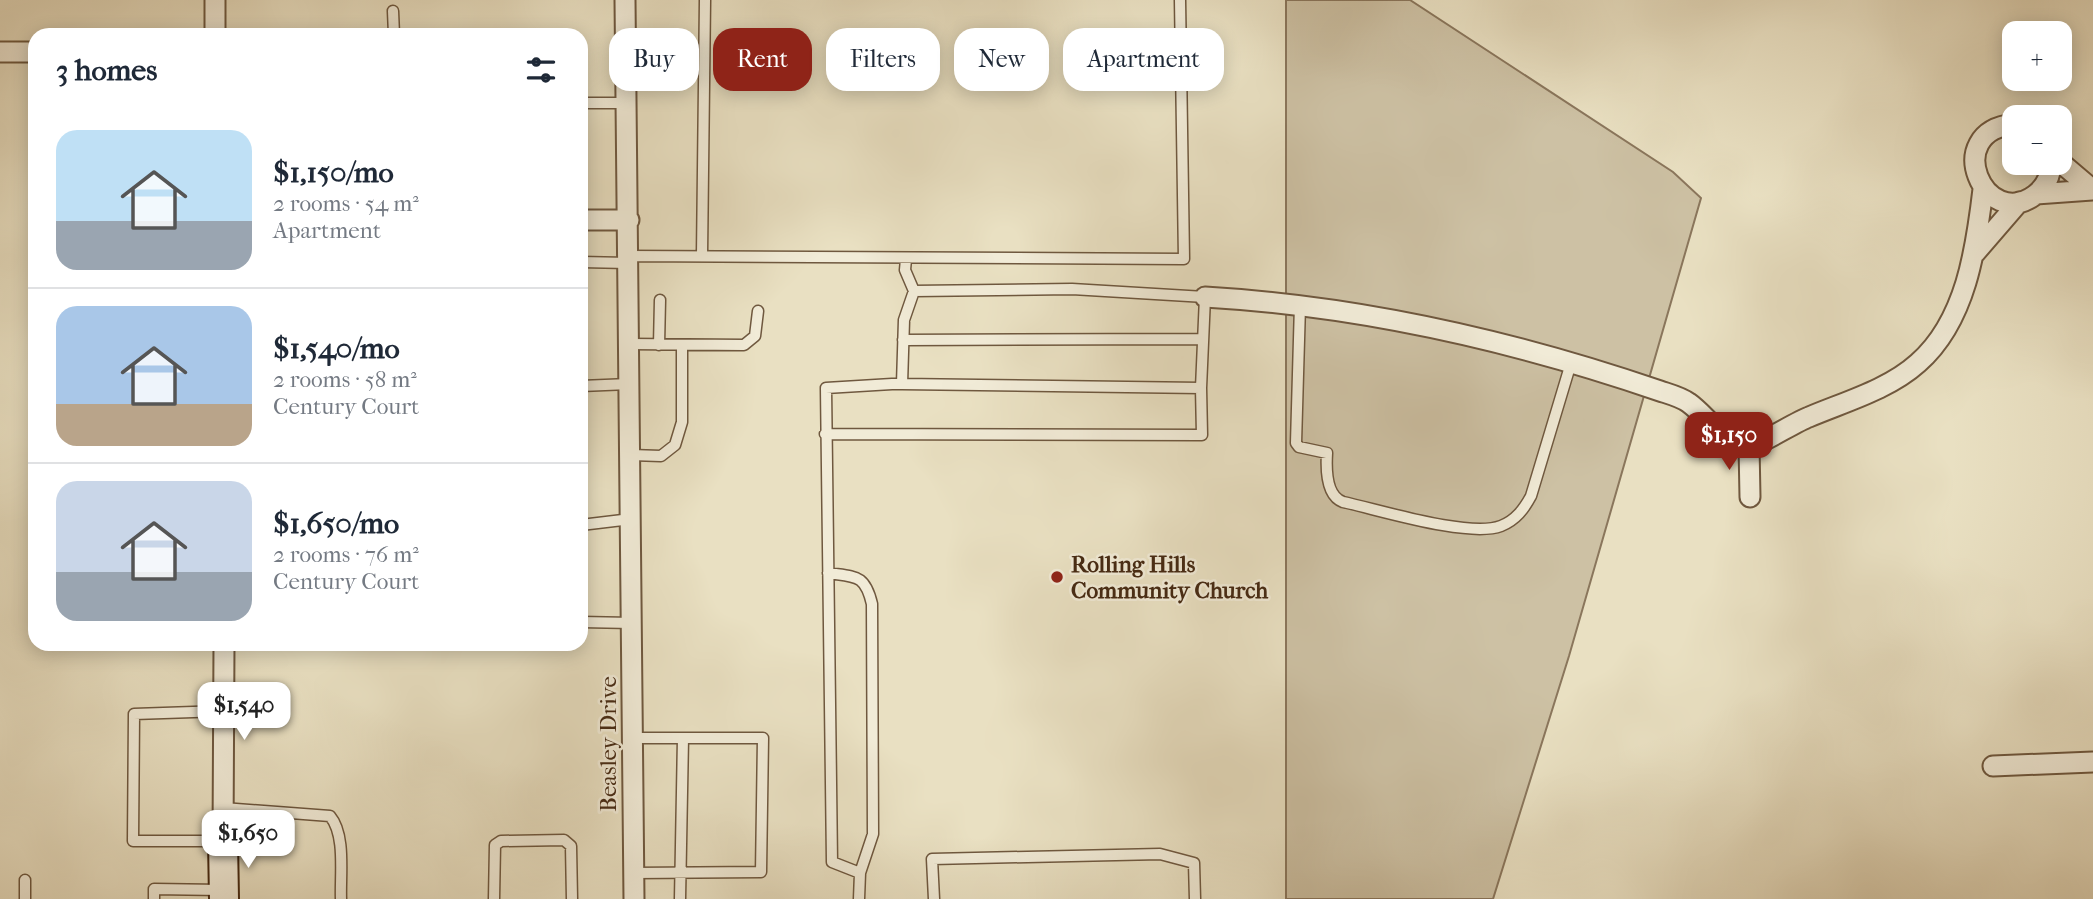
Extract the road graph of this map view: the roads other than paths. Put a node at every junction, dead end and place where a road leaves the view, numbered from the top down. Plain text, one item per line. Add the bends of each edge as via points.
1 (211, 0) edge
2 (625, 0) edge
3 (705, 0) edge
4 (1181, 0) edge
5 (393, 11) dead end
6 (214, 28) edge
7 (394, 28) edge
8 (0, 52) edge
9 (28, 52) edge
10 (588, 103) edge
11 (627, 103) junction
12 (2002, 128) edge
13 (2072, 172) edge
14 (2049, 175) edge
15 (1983, 189) junction
16 (2093, 190) edge
17 (2027, 198) junction
18 (588, 220) edge
19 (629, 220) junction
20 (1975, 253) junction
21 (702, 255) junction
22 (906, 259) junction
23 (629, 260) junction
24 (588, 262) edge
25 (914, 291) junction
26 (1205, 297) junction
27 (660, 300) dead end
28 (1300, 306) junction
29 (758, 312) dead end
30 (1203, 339) junction
31 (904, 340) junction
32 (630, 345) junction
33 (659, 345) junction
34 (682, 345) junction
35 (1571, 363) junction
36 (630, 384) junction
37 (902, 384) junction
38 (588, 386) edge
39 (1201, 388) junction
40 (825, 434) junction
41 (1749, 446) junction
42 (631, 455) junction
43 (1750, 497) dead end
44 (631, 519) junction
45 (588, 524) edge
46 (828, 573) junction
47 (588, 622) edge
48 (632, 623) junction
49 (224, 651) edge
50 (223, 710) junction
51 (633, 738) junction
52 (683, 738) junction
53 (2093, 762) edge
54 (1993, 766) dead end
55 (223, 808) junction
56 (223, 841) junction
57 (680, 872) junction
58 (634, 873) junction
59 (860, 873) junction
60 (24, 880) dead end
61 (224, 895) edge
62 (25, 899) edge
63 (154, 899) edge
64 (341, 899) edge
65 (494, 899) edge
66 (572, 899) edge
67 (634, 899) edge
68 (680, 899) edge
69 (859, 899) edge
70 (934, 899) edge
71 (1195, 899) edge

1 - 6 street
2 - 11 street, Beasley Drive
3 - 21 lane
4 - 22 lane via 1184,259
5 - 7 lane
8 - 9 street
10 - 11 lane
11 - 19 street, Beasley Drive
12 - 15 street via 1990,131 1976,151 1976,177
13 - 16 street
14 - 17 street
15 - 17 street via 1993,197
15 - 20 street
16 - 17 street
17 - 20 street
18 - 19 street
19 - 23 street, Beasley Drive
20 - 41 street via 1951,318 1918,363 1873,390
21 - 22 lane
21 - 23 lane
22 - 25 lane via 905,270
23 - 24 lane
23 - 32 street, Beasley Drive
25 - 26 lane via 1072,289
25 - 31 lane via 904,320
26 - 28 street
26 - 30 lane
27 - 33 lane
28 - 35 street via 1451,332
28 - 35 lane via 1296,443 1327,453 1326,467 1336,500 1477,531 1505,525 1531,496
29 - 34 lane via 755,337 744,345
30 - 31 lane
30 - 39 lane
31 - 37 lane
32 - 33 lane
32 - 36 street, Beasley Drive
33 - 34 lane
34 - 42 lane via 681,422 676,445 661,456
35 - 41 street via 1686,401 1734,443
36 - 38 lane
36 - 42 street, Beasley Drive
37 - 39 lane
37 - 40 lane via 826,388
39 - 40 lane via 1202,435
40 - 46 lane
41 - 43 street
42 - 44 street, Beasley Drive
44 - 45 lane
44 - 48 street, Beasley Drive
46 - 59 lane via 832,862
46 - 59 lane via 859,577 868,587 872,604 873,834
47 - 48 lane
48 - 51 street, Beasley Drive
49 - 50 street
50 - 55 street
50 - 56 lane via 134,714 133,841
51 - 52 lane
51 - 58 street, Beasley Drive
52 - 57 lane
52 - 57 lane via 763,738 761,872
53 - 54 street
55 - 56 street
55 - 64 lane via 330,816 339,842
56 - 61 main road
57 - 58 lane
57 - 68 lane
58 - 67 street, Beasley Drive
59 - 69 lane
60 - 62 lane
61 - 63 lane via 154,889
65 - 66 lane via 495,845 501,841 564,840 570,846
70 - 71 lane via 932,859 1160,854 1194,863

